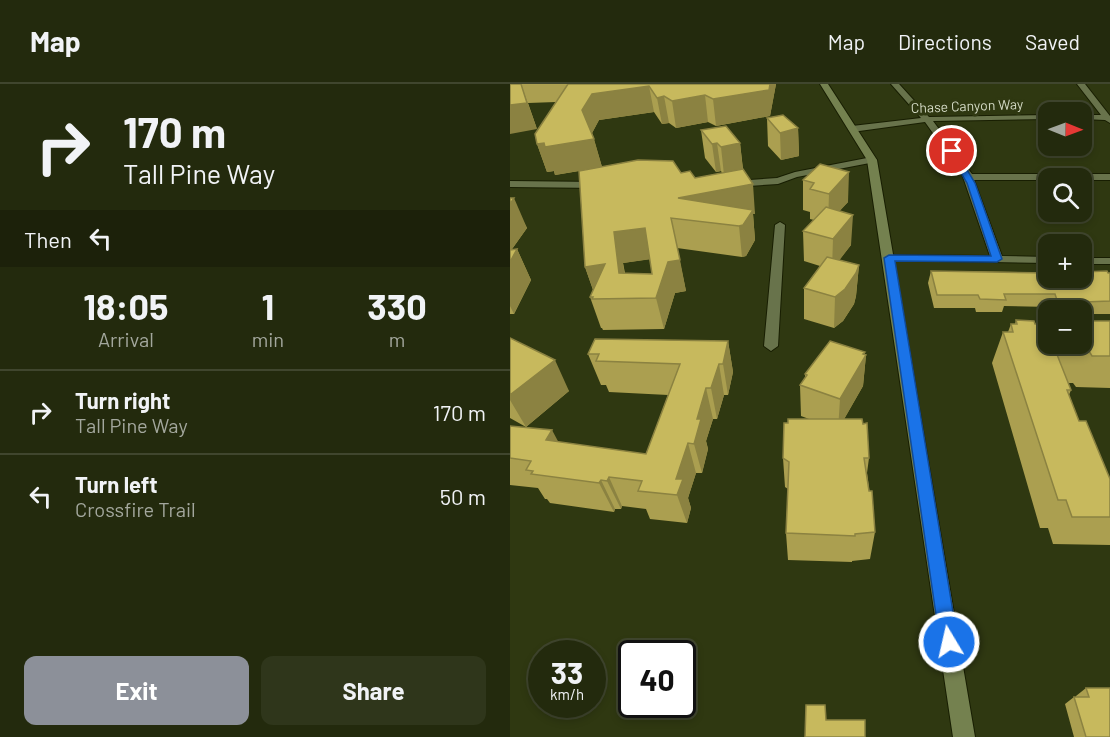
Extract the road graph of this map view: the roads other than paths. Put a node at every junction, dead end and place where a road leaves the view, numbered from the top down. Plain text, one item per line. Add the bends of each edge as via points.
1 (824, 84) edge
2 (895, 84) edge
3 (1081, 84) edge
4 (1038, 117) edge
5 (1092, 118) edge
6 (927, 119) junction
7 (1109, 119) edge
8 (852, 129) junction
9 (872, 160) junction
10 (968, 177) junction
11 (1110, 177) edge
12 (510, 184) edge
13 (608, 184) edge
14 (726, 185) edge
15 (780, 225) dead end
16 (889, 258) junction
17 (997, 259) junction
18 (1038, 260) edge
19 (1092, 261) edge
20 (1110, 261) edge
21 (771, 346) dead end
22 (964, 737) edge

1 - 8 street
2 - 6 street
3 - 7 street
4 - 6 street, Chase Canyon Way
5 - 7 street
6 - 8 street, Chase Canyon Way
6 - 10 street
8 - 9 street
9 - 14 street via 778,181
9 - 16 street
10 - 11 street
10 - 17 street
12 - 13 street
15 - 21 street
16 - 17 street
16 - 22 street
17 - 18 street
19 - 20 street

